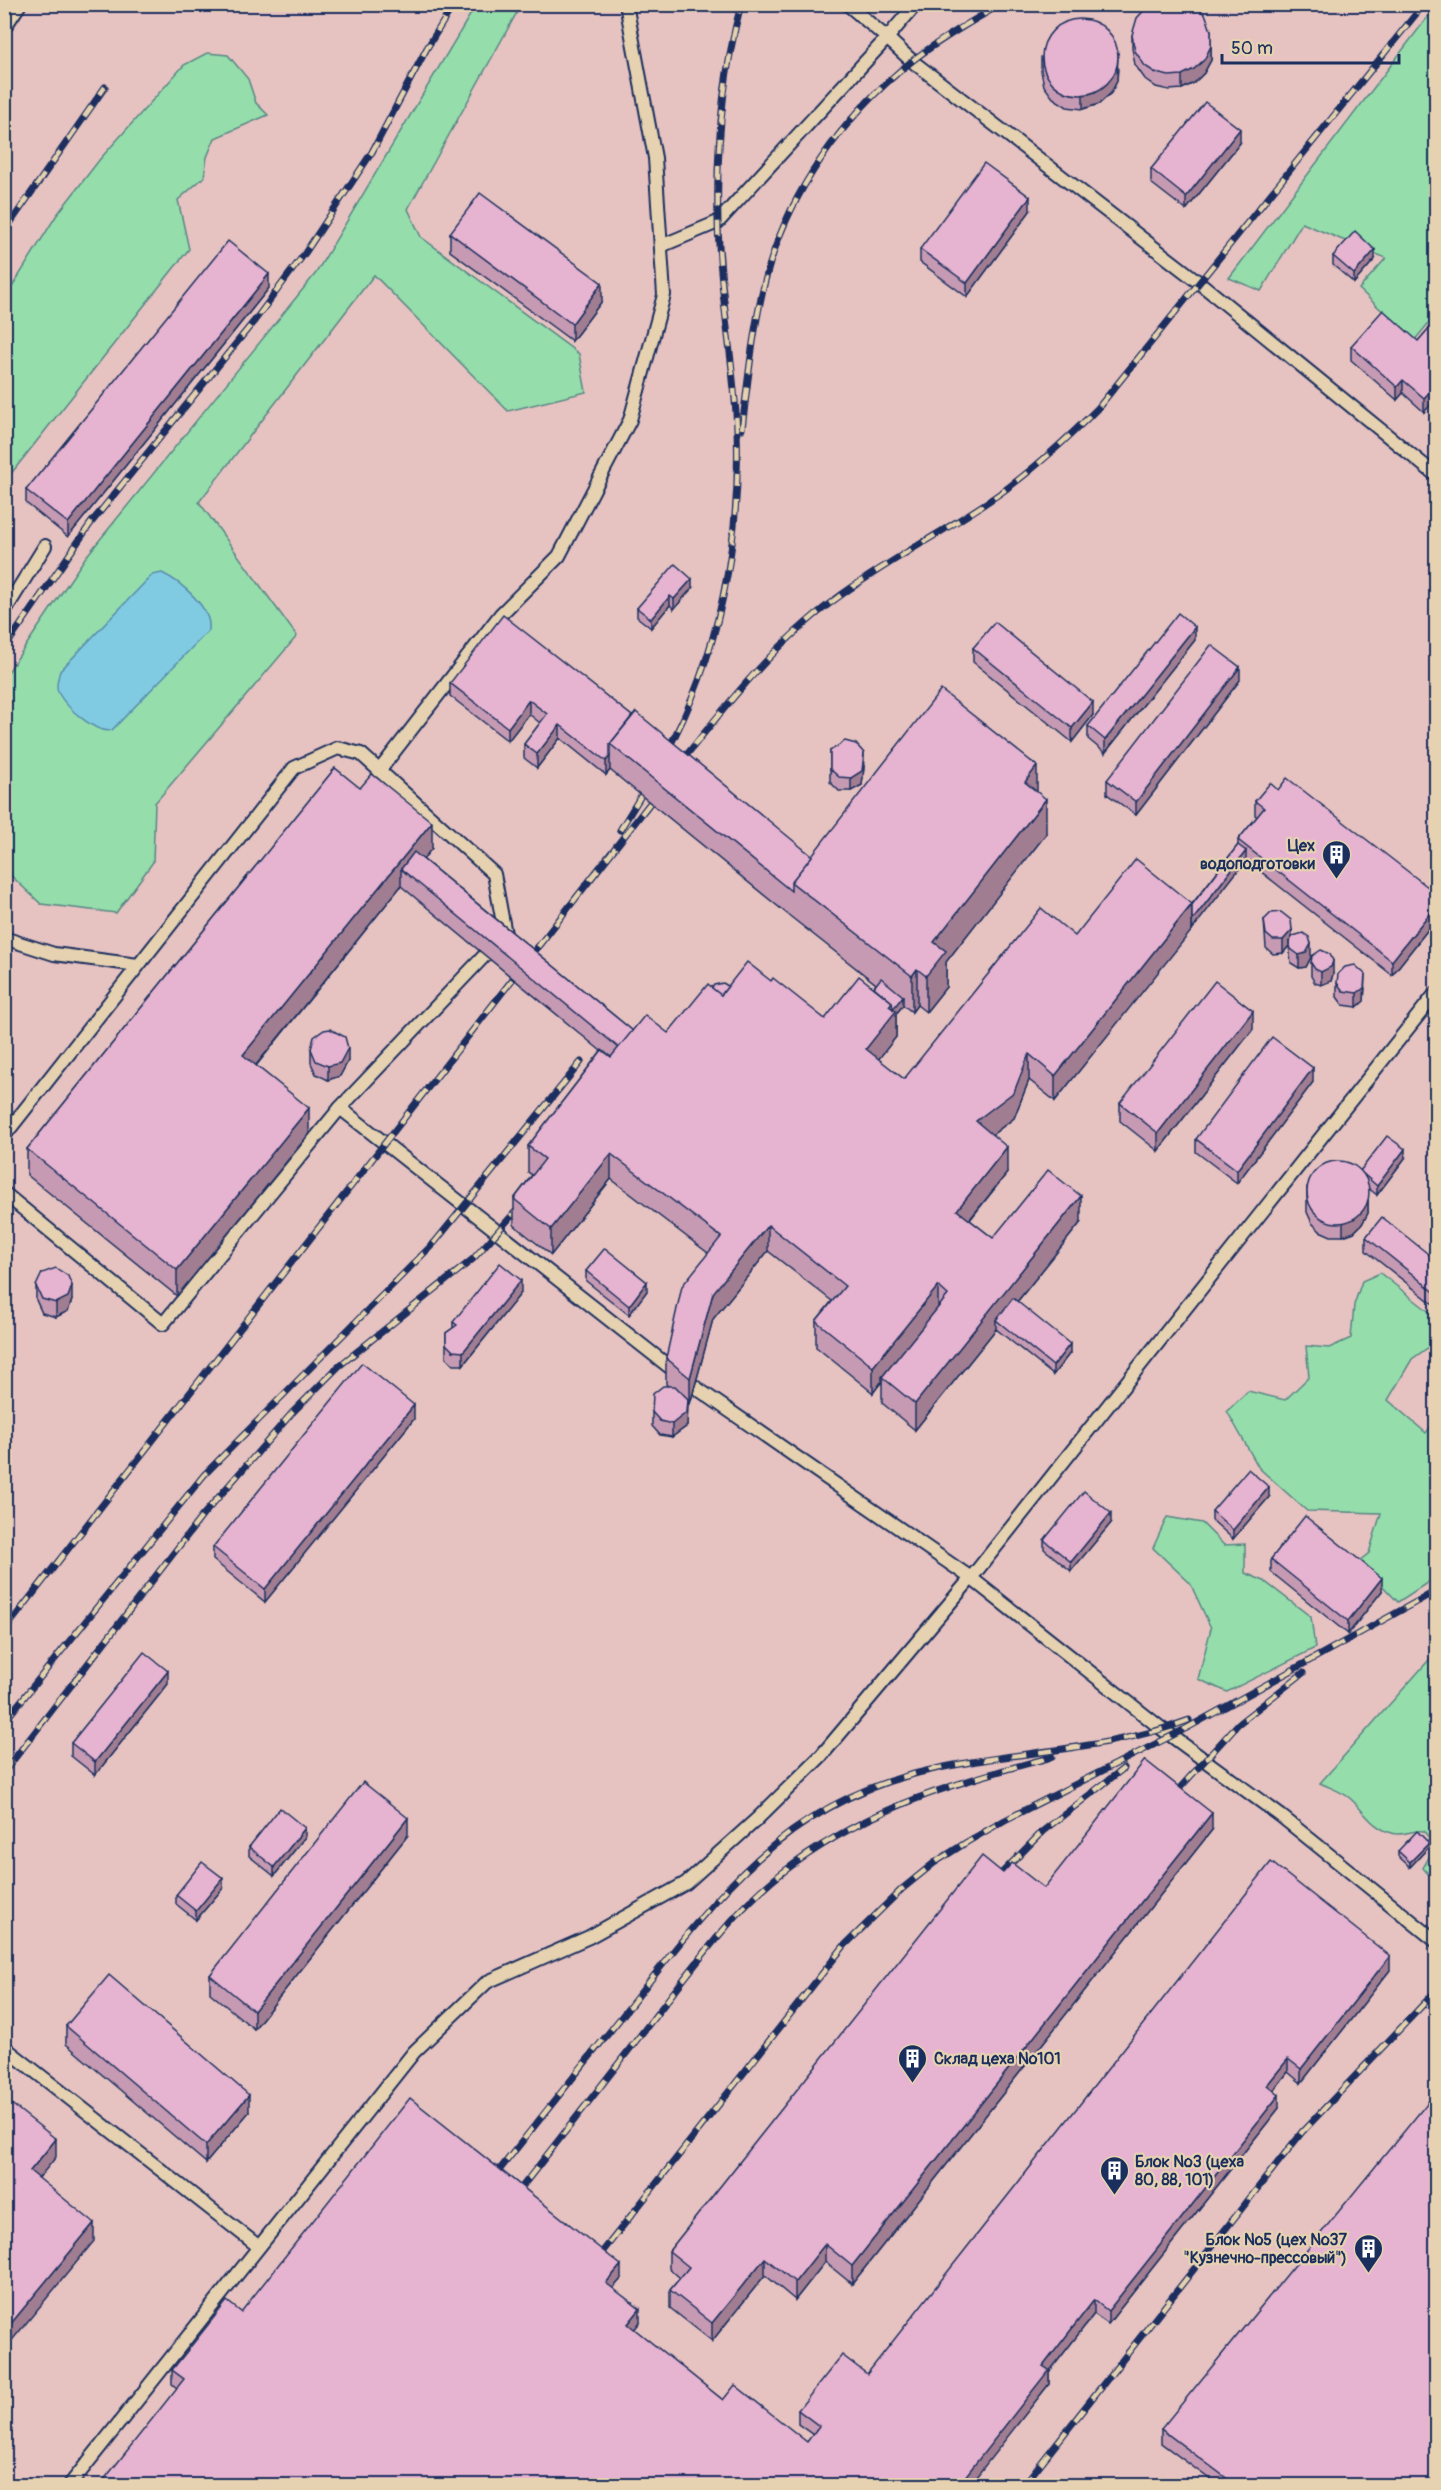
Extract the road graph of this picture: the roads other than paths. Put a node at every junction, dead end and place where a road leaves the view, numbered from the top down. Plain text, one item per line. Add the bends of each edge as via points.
1 (20, 4) edge
2 (626, 4) edge
3 (847, 4) edge
4 (916, 4) edge
5 (4, 28) edge
6 (887, 38) junction
7 (661, 246) junction
8 (1437, 475) edge
9 (45, 546) dead end
10 (4, 612) edge
11 (379, 771) junction
12 (4, 938) edge
13 (138, 965) junction
14 (1437, 993) edge
15 (340, 1108) junction
16 (4, 1136) edge
17 (4, 1193) edge
18 (971, 1578) junction
19 (1437, 1941) edge
20 (4, 2047) edge
21 (258, 2246) junction
22 (69, 2486) edge

1 - 5 lane
2 - 7 lane via 655,158
3 - 6 lane
4 - 6 lane
6 - 7 lane via 718,222
6 - 8 lane
7 - 11 lane via 664,295 630,420 559,556 501,614
9 - 10 lane
11 - 13 lane via 361,754 338,748 294,768
11 - 15 lane via 494,874 505,934
12 - 13 lane via 54,954
13 - 16 lane
14 - 18 lane
15 - 17 lane via 162,1324
15 - 18 lane via 695,1387
18 - 19 lane
18 - 21 lane via 821,1756 686,1883 589,1937 487,1982 414,2052
20 - 21 lane
21 - 22 lane

